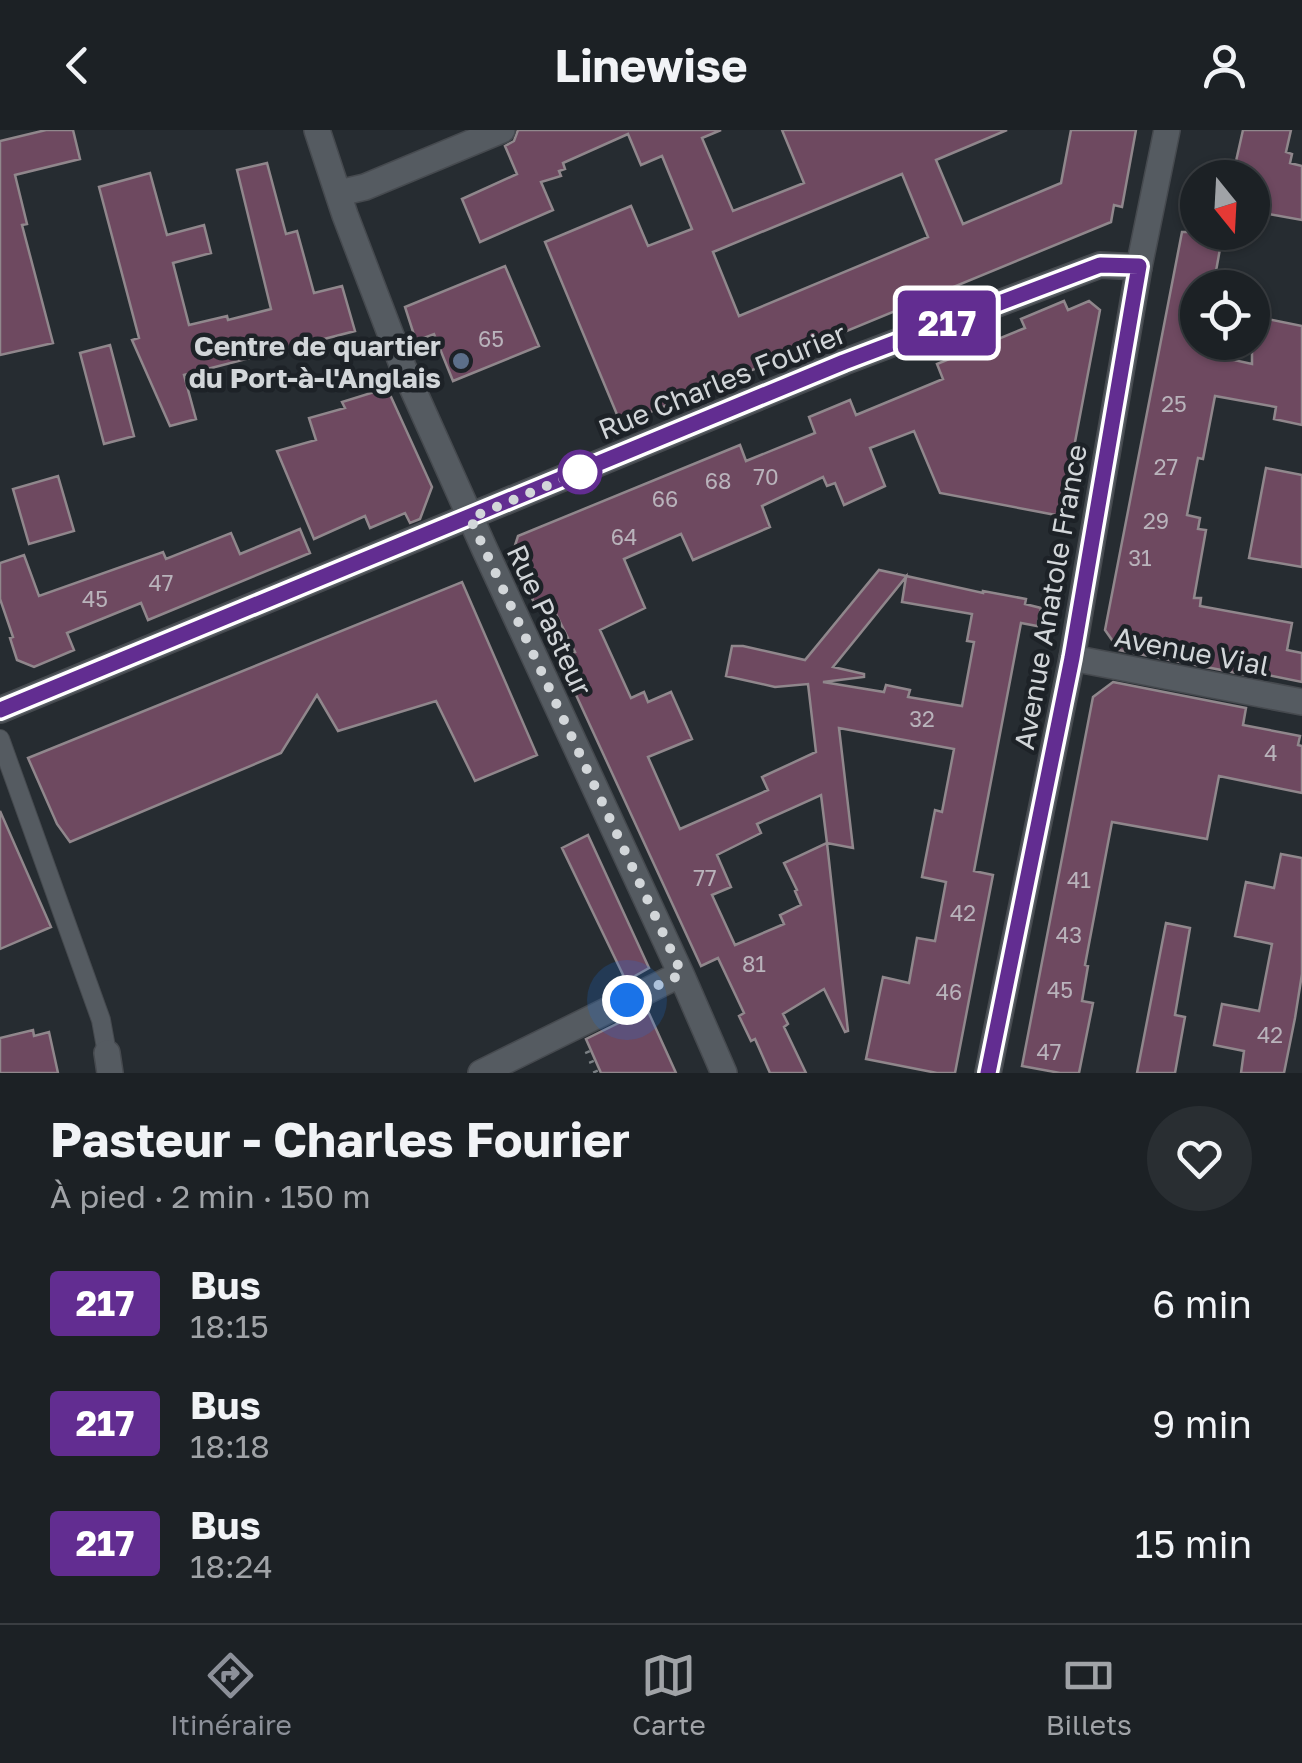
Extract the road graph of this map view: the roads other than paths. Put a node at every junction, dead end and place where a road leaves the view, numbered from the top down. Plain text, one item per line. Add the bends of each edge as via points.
1 (318, 130) edge
2 (502, 130) edge
3 (1167, 130) edge
4 (338, 193) junction
5 (1139, 266) junction
6 (470, 518) junction
7 (1072, 658) junction
8 (1302, 702) edge
9 (1, 706) edge
10 (0, 739) edge
11 (682, 974) junction
12 (109, 1063) edge
13 (481, 1073) edge
14 (724, 1073) edge
15 (988, 1073) edge

1 - 4 street, Rue Pasteur
2 - 4 street via 365,188
3 - 5 street, Avenue Anatole France
4 - 6 street, Rue Pasteur via 398,356
5 - 6 street, Rue Charles Fourier via 1100,265 844,362
5 - 7 street, Avenue Anatole France
6 - 9 street, Rue Charles Fourier
6 - 11 street, Rue Pasteur
7 - 8 street, Avenue Vial
7 - 15 street, Avenue Anatole France
10 - 12 street via 101,1020
11 - 13 street
11 - 14 street, Rue Pasteur

